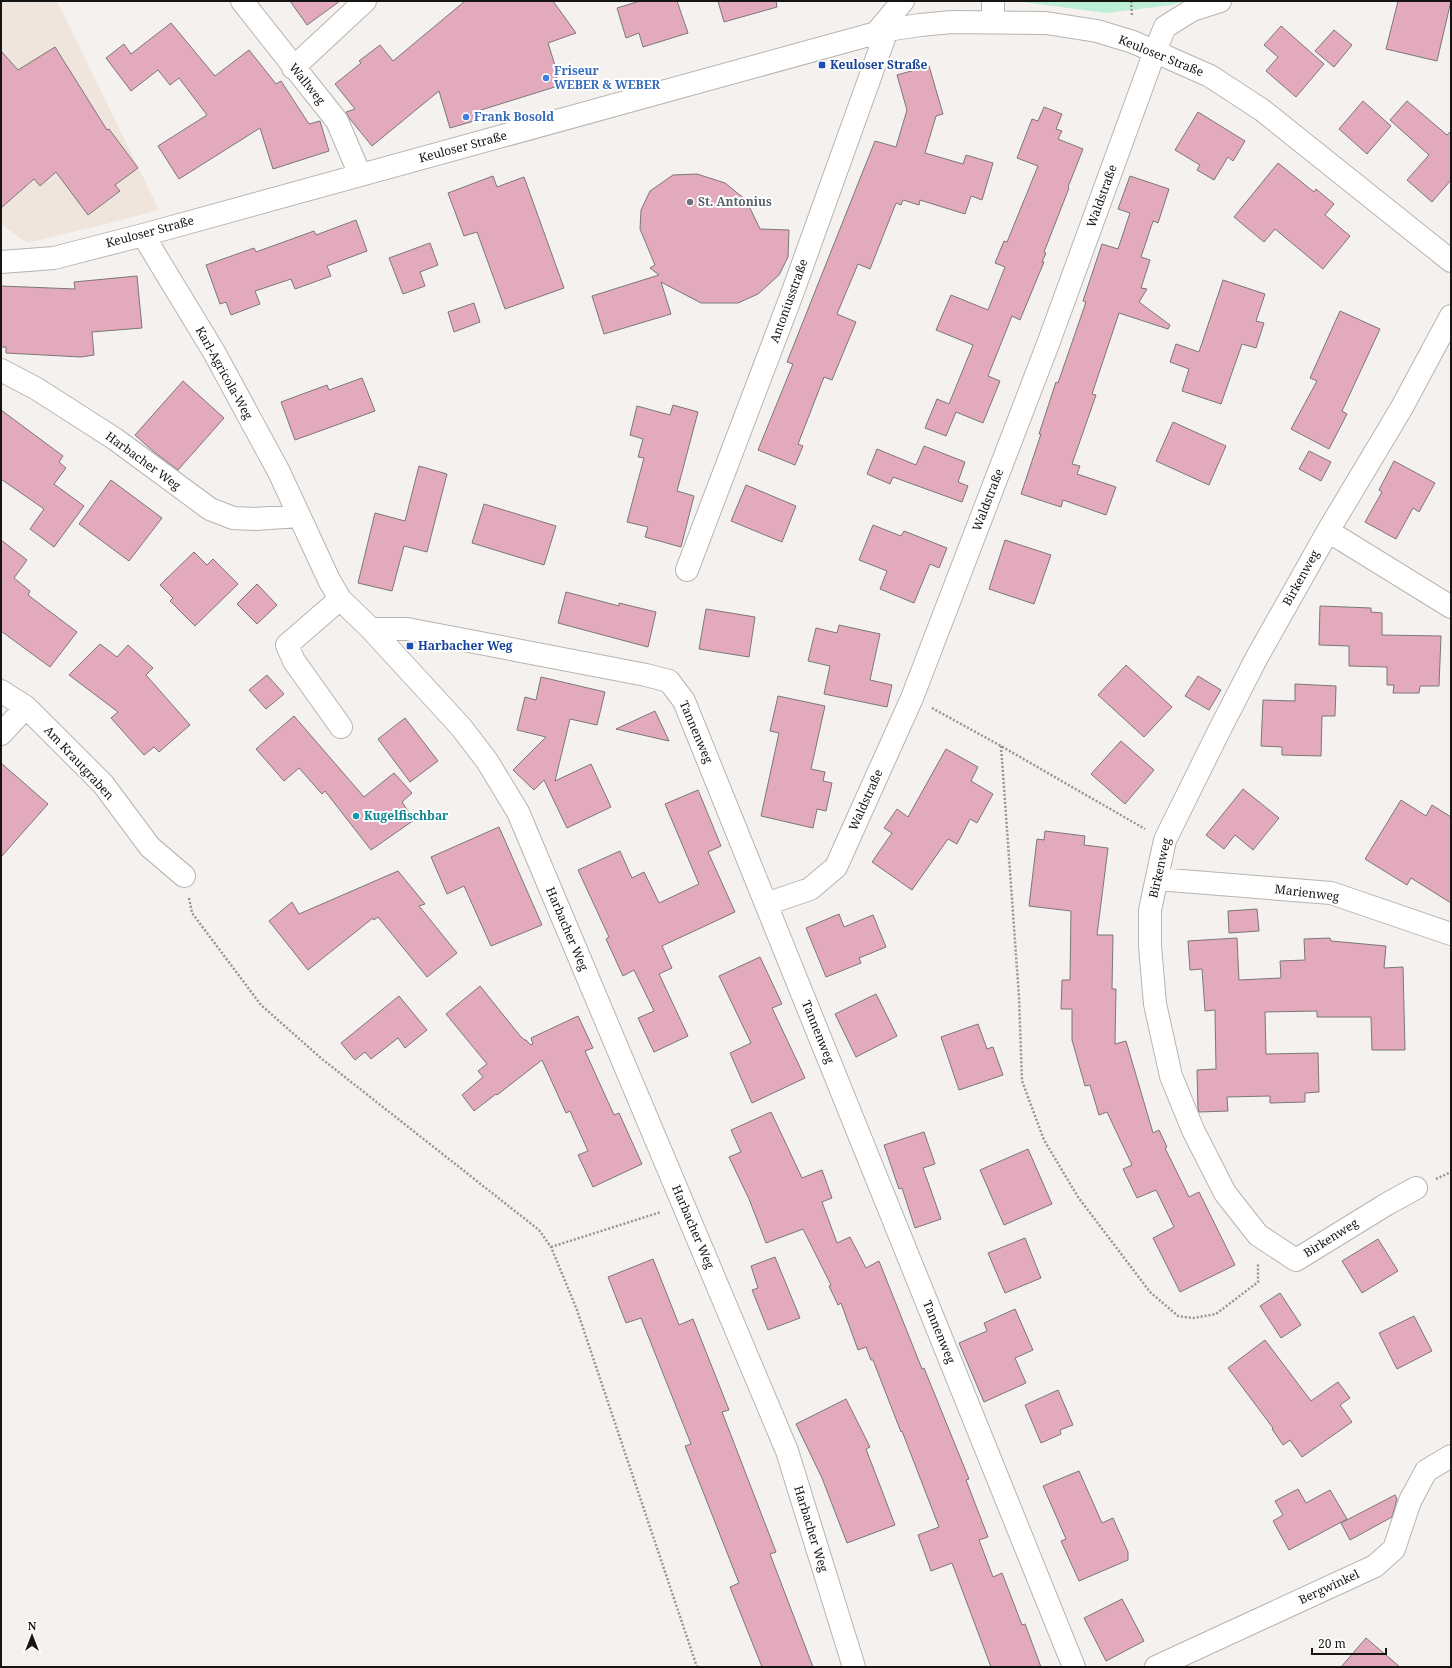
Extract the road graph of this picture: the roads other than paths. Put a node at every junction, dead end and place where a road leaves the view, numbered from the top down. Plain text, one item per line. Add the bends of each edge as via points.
1 (242, 1) edge
2 (365, 1) edge
3 (903, 1) edge
4 (1220, 1) edge
5 (993, 12) edge
6 (881, 32) junction
7 (1155, 51) junction
8 (293, 68) junction
9 (360, 174) junction
10 (143, 235) junction
11 (1451, 261) edge
12 (1, 262) edge
13 (1451, 316) edge
14 (1, 370) edge
15 (299, 516) junction
16 (1328, 531) junction
17 (687, 570) dead end
18 (340, 599) junction
19 (1451, 607) edge
20 (371, 629) junction
21 (1, 691) edge
22 (26, 707) junction
23 (341, 727) dead end
24 (1, 734) edge
25 (184, 876) road end
26 (1157, 878) junction
27 (766, 904) junction
28 (1451, 934) edge
29 (1416, 1188) dead end
30 (1451, 1456) edge
31 (854, 1667) edge
32 (1074, 1667) edge
33 (1156, 1667) edge

1 - 8 street, Wallweg
2 - 8 street
3 - 6 street
4 - 7 street, Waldstraße via 1192,10 1165,27
5 - 6 street, Keuloser Straße via 946,23
5 - 7 street, Keuloser Straße via 1097,31
6 - 9 street, Keuloser Straße
6 - 17 street, Antoniusstraße via 792,294
7 - 11 street, Keuloser Straße via 1210,76 1262,110
7 - 27 street, Waldstraße via 1048,344 912,698 836,867 810,889
8 - 9 street, Wallweg via 337,122
9 - 10 street, Keuloser Straße
10 - 12 street, Keuloser Straße via 54,258
10 - 15 street, Karl-Agricola-Weg via 214,352 279,472
13 - 16 street, Birkenweg via 1401,409
14 - 15 street, Harbacher Weg via 37,389 115,439 210,509 233,518
15 - 18 street, Harbacher Weg
16 - 19 street
16 - 26 street, Birkenweg via 1256,658 1165,840
18 - 20 street, Harbacher Weg
18 - 23 street via 287,645 294,661
20 - 27 street, Tannenweg via 406,628 669,681 684,701
20 - 31 street, Harbacher Weg via 461,727 487,761 518,812 787,1451
21 - 22 street, Am Krautgraben
22 - 24 street
22 - 25 street, Am Krautgraben via 103,784 150,847
26 - 28 street, Marienweg via 1332,893
26 - 29 street, Birkenweg via 1150,910 1150,946 1155,1004 1171,1076 1193,1130 1225,1193 1258,1235 1296,1260
27 - 32 street, Tannenweg
30 - 33 street, Bergwinkel via 1426,1471 1410,1502 1394,1549 1375,1566

